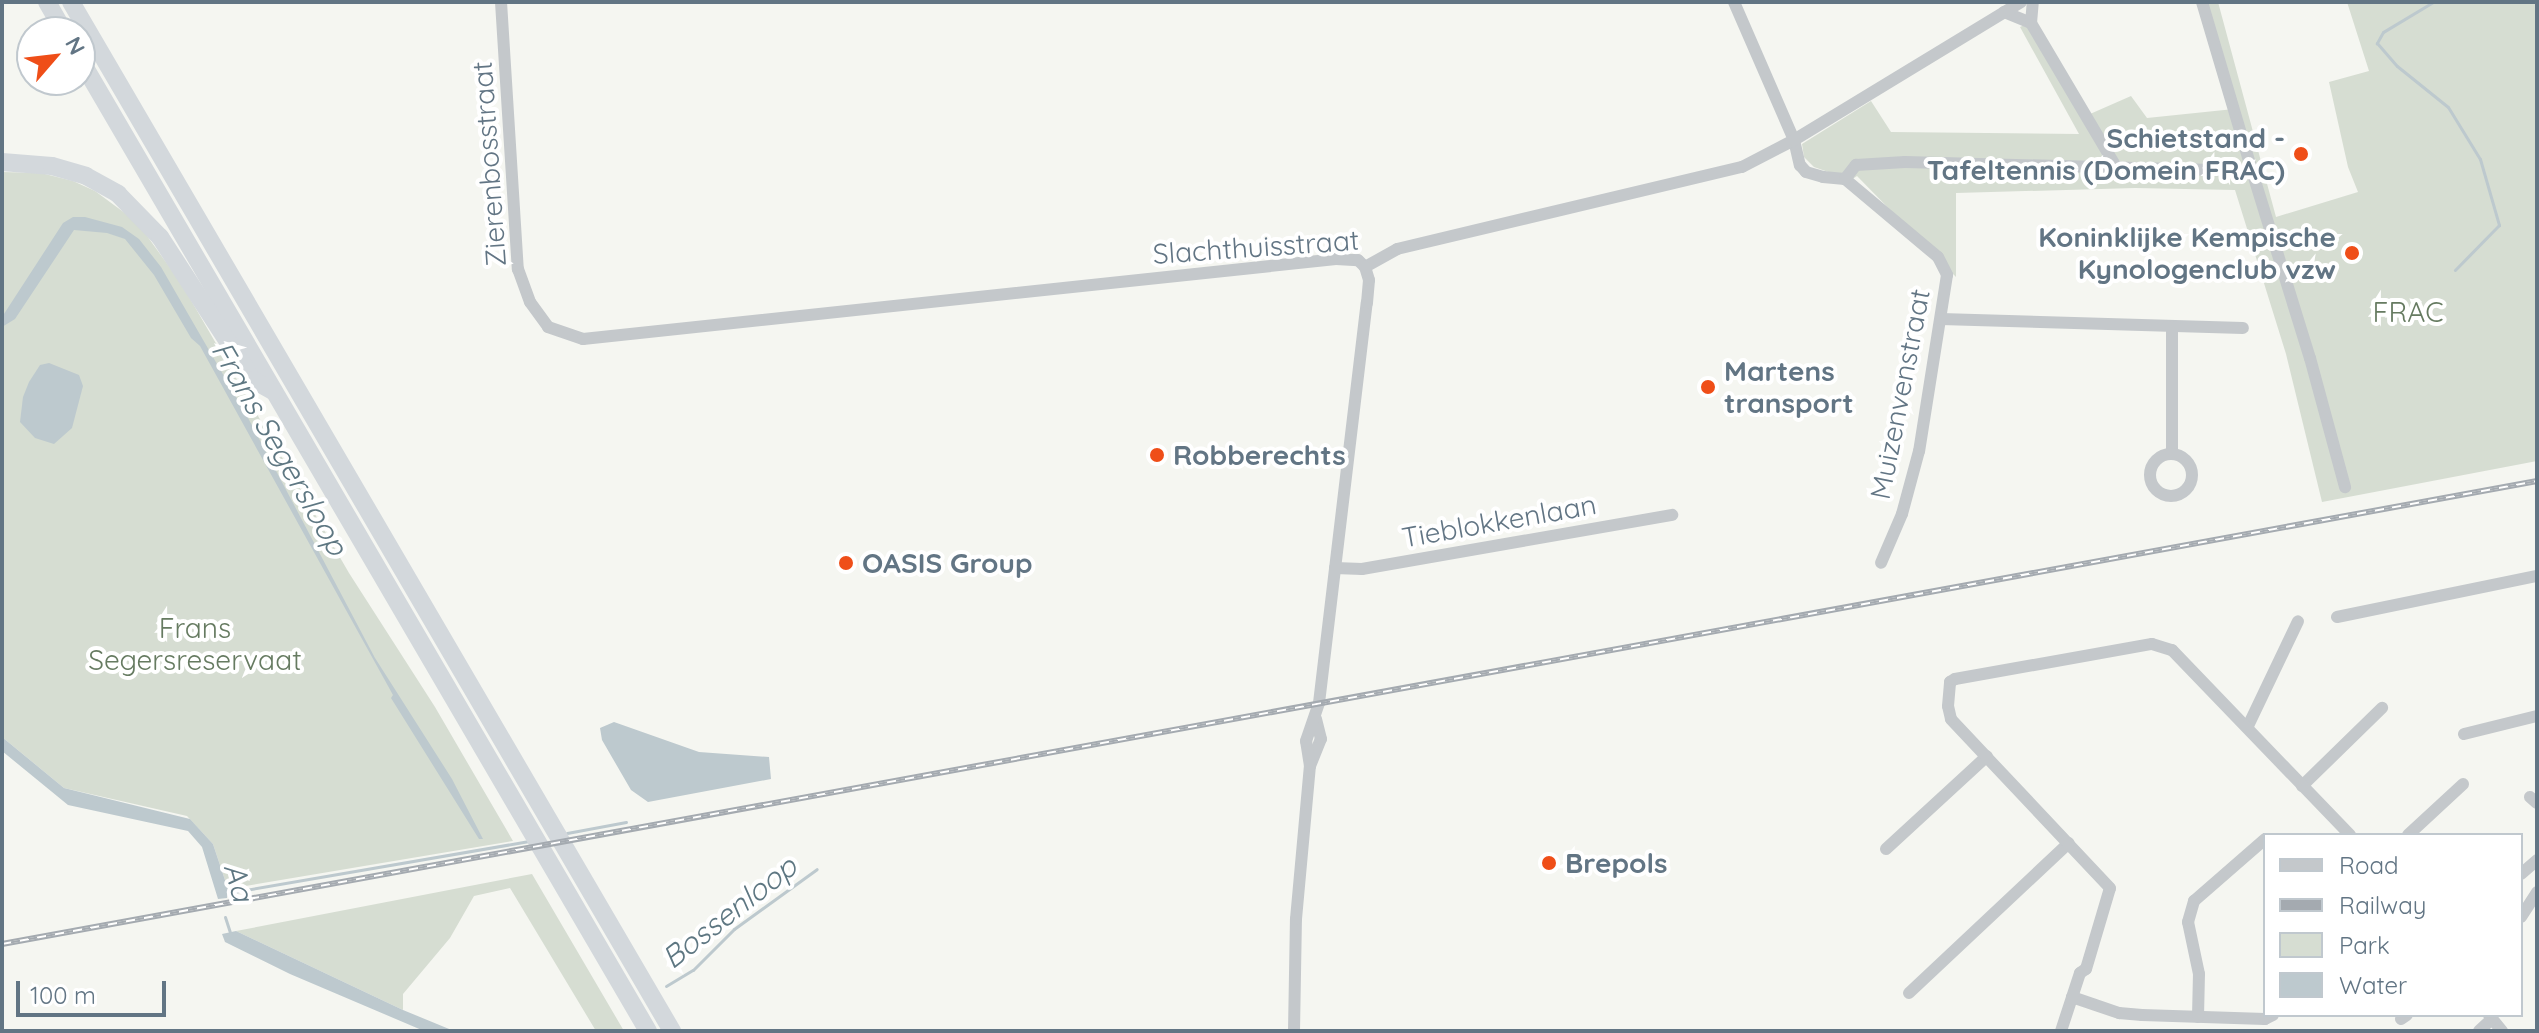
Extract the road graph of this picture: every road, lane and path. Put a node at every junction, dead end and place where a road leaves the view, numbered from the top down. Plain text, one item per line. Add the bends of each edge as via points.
1 (71, 2) edge
2 (501, 2) edge
3 (1734, 2) edge
4 (2021, 2) edge
5 (2033, 2) edge
6 (2202, 2) edge
7 (2004, 12) junction
8 (2031, 23) junction
9 (96, 86) edge
10 (1794, 140) junction
11 (2, 162) edge
12 (2116, 167) junction
13 (2252, 171) junction
14 (1845, 179) junction
15 (1365, 267) junction
16 (1941, 319) junction
17 (2172, 327) junction
18 (2243, 328) dead end
19 (583, 339) joint
20 (276, 392) junction
21 (2172, 454) dead end
22 (2345, 487) dead end
23 (1672, 515) dead end
24 (1881, 563) dead end
25 (1335, 568) junction
26 (2537, 576) edge
27 (2337, 617) dead end
28 (2298, 621) dead end
29 (2382, 708) dead end
30 (2537, 716) edge
31 (2248, 726) junction
32 (2464, 734) dead end
33 (1987, 756) junction
34 (2463, 784) dead end
35 (2302, 786) junction
36 (2348, 833) edge
37 (2410, 833) edge
38 (2263, 841) edge
39 (2069, 843) junction
40 (1886, 849) dead end
41 (2537, 892) edge
42 (2523, 914) edge
43 (1909, 993) dead end
44 (2072, 997) junction
45 (2198, 1017) junction
46 (2269, 1017) edge
47 (2490, 1017) edge
48 (648, 1031) edge
49 (672, 1031) edge
50 (1294, 1031) edge
51 (2061, 1031) edge
52 (2479, 1031) edge
53 (2502, 1031) edge

1 - 49 highway
2 - 19 street, Zierenbosstraat via 518,269 530,302 548,327
3 - 10 street, Muizenvenstraat
4 - 7 street, Slachthuisstraat
5 - 8 street
6 - 13 street
7 - 8 street
7 - 10 street, Slachthuisstraat
8 - 12 street
9 - 20 highway
10 - 14 street, Muizenvenstraat via 1795,157 1806,172
10 - 15 street, Slachthuisstraat via 1742,167 1397,249
11 - 20 highway via 52,166 86,176 118,194 160,237 253,380
12 - 13 street
12 - 14 street via 1905,162 1856,165
13 - 22 street
14 - 16 street, Muizenvenstraat via 1938,257 1947,275
15 - 19 street, Slachthuisstraat via 1349,258
15 - 25 street via 1367,303
16 - 17 street
16 - 24 street, Muizenvenstraat via 1919,451 1902,514
17 - 18 street
17 - 21 street
20 - 48 highway
23 - 25 street, Tieblokkenlaan via 1362,569
25 - 50 street via 1316,719 1306,741 1310,766 1296,919
26 - 27 street
28 - 31 street
29 - 35 street
30 - 32 street
31 - 33 street via 2185,660 2152,644 1950,682 1949,715
31 - 35 street
33 - 39 street
33 - 40 street
34 - 37 street
35 - 36 street
38 - 45 street via 2194,901 2188,922 2199,974
39 - 43 street
39 - 44 street via 2110,888 2086,969
41 - 42 street
44 - 45 street via 2119,1013
44 - 51 street
45 - 46 street
47 - 52 street
47 - 53 street

